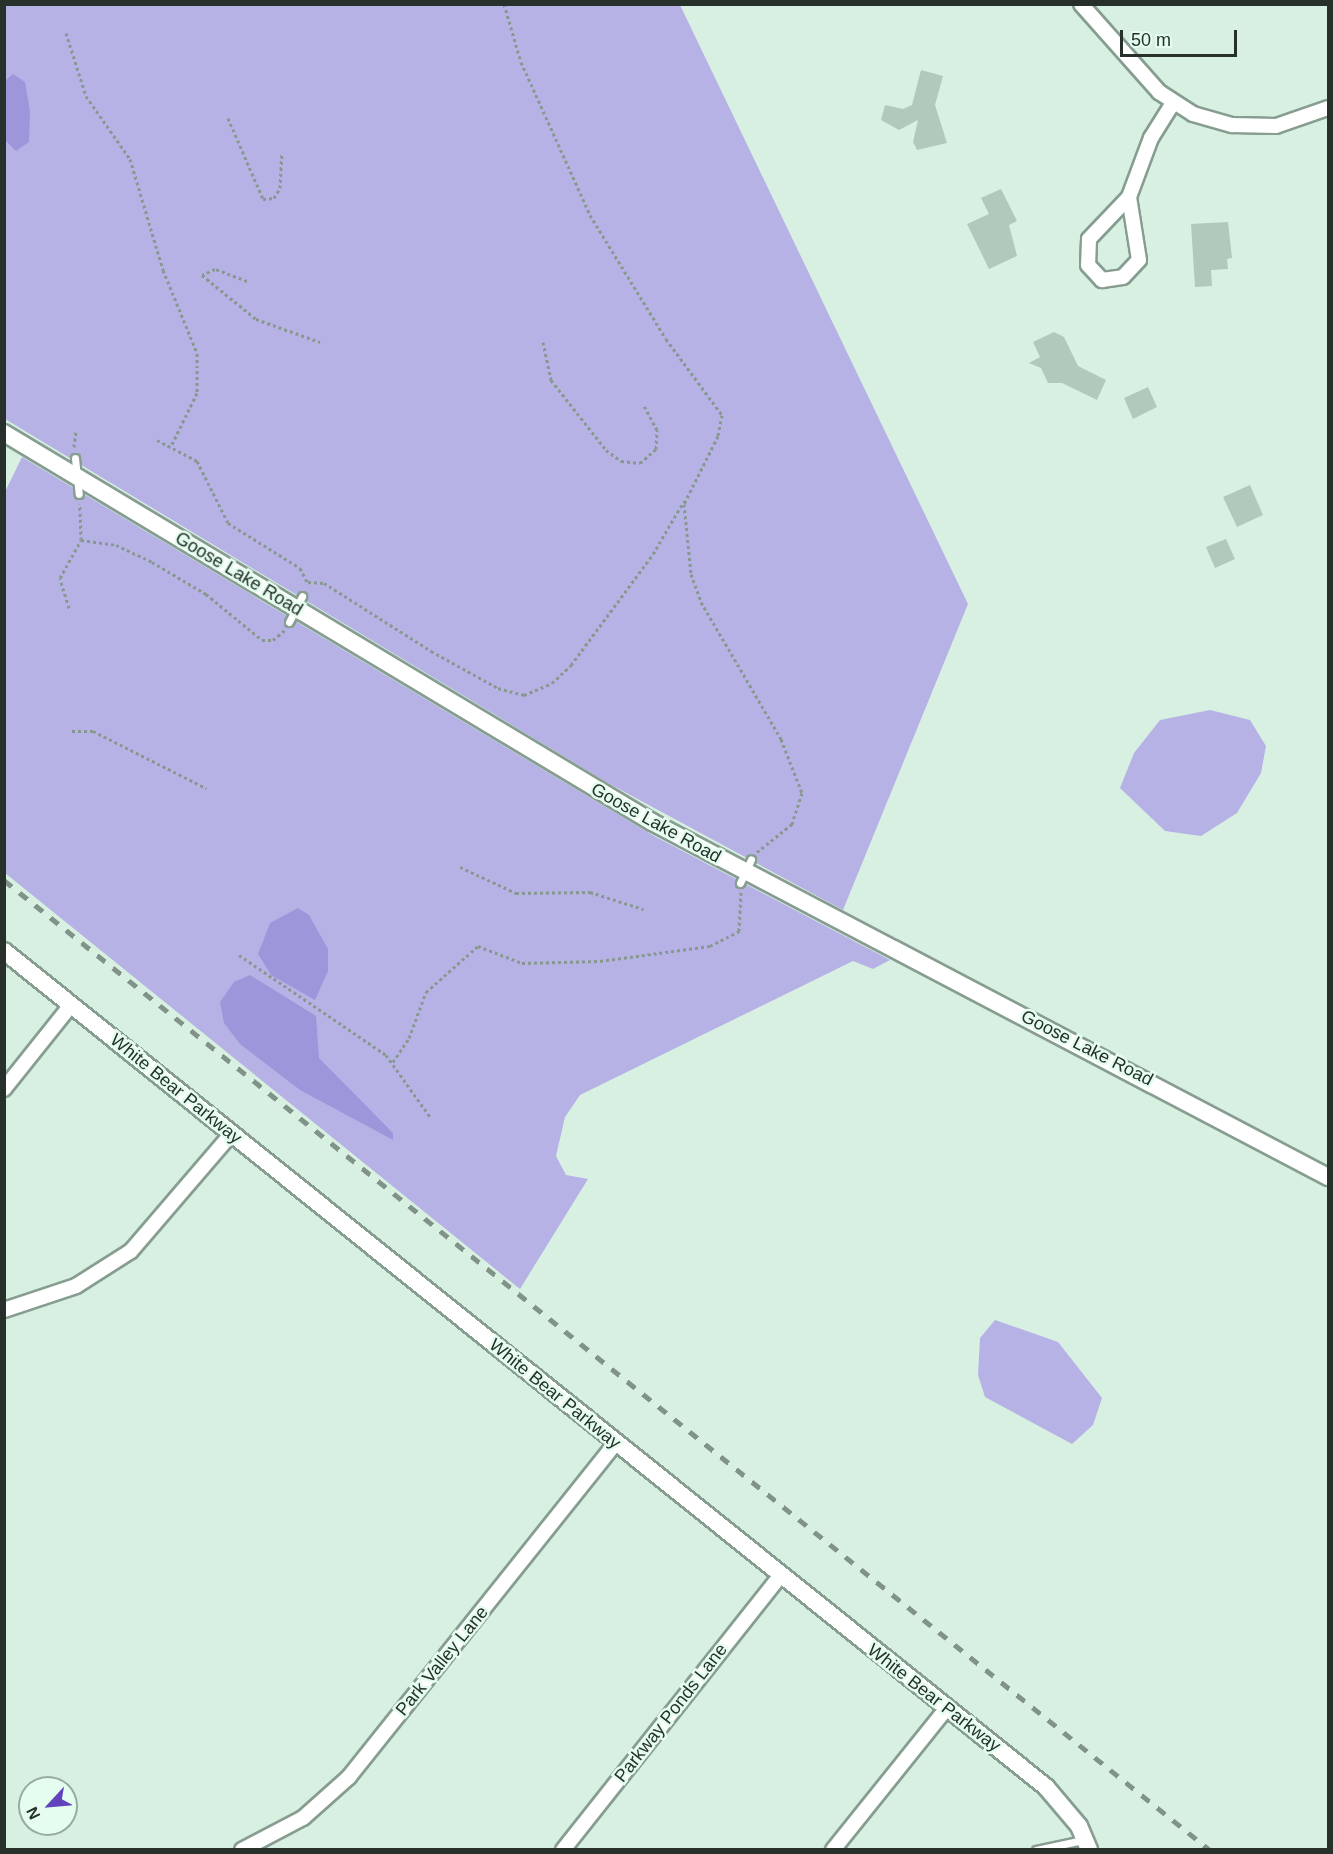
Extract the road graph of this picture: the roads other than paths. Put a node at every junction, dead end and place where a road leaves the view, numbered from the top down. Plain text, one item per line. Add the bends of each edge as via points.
1 (1081, 4) edge
2 (1172, 105) junction
3 (1329, 108) edge
4 (1129, 197) junction
5 (4, 433) edge
6 (75, 458) road end
7 (77, 476) junction
8 (79, 494) road end
9 (4, 951) edge
10 (71, 1005) junction
11 (4, 1089) edge
12 (232, 1133) junction
13 (1329, 1177) edge
14 (4, 1310) edge
15 (616, 1443) junction
16 (780, 1576) junction
17 (946, 1709) junction
18 (1087, 1845) edge
19 (242, 1850) edge
20 (563, 1850) edge
21 (833, 1850) edge
22 (1036, 1850) edge

1 - 2 street
2 - 3 street via 1214,121 1253,127 1295,122
2 - 4 street via 1151,138
4 - 4 street via 1089,239 1088,265 1102,280 1123,277 1139,260
5 - 7 street, Goose Lake Road
6 - 7 lane
7 - 8 lane
7 - 13 street, Goose Lake Road via 746,872
9 - 10 street, White Bear Parkway
10 - 11 street
10 - 12 street, White Bear Parkway
12 - 14 street via 131,1251 76,1286
12 - 15 street, White Bear Parkway
15 - 16 street, White Bear Parkway
15 - 19 street, Park Valley Lane via 349,1777 303,1818
16 - 17 street, White Bear Parkway
16 - 20 street, Parkway Ponds Lane
17 - 18 street, White Bear Parkway via 1046,1786
17 - 21 street
18 - 22 lane

